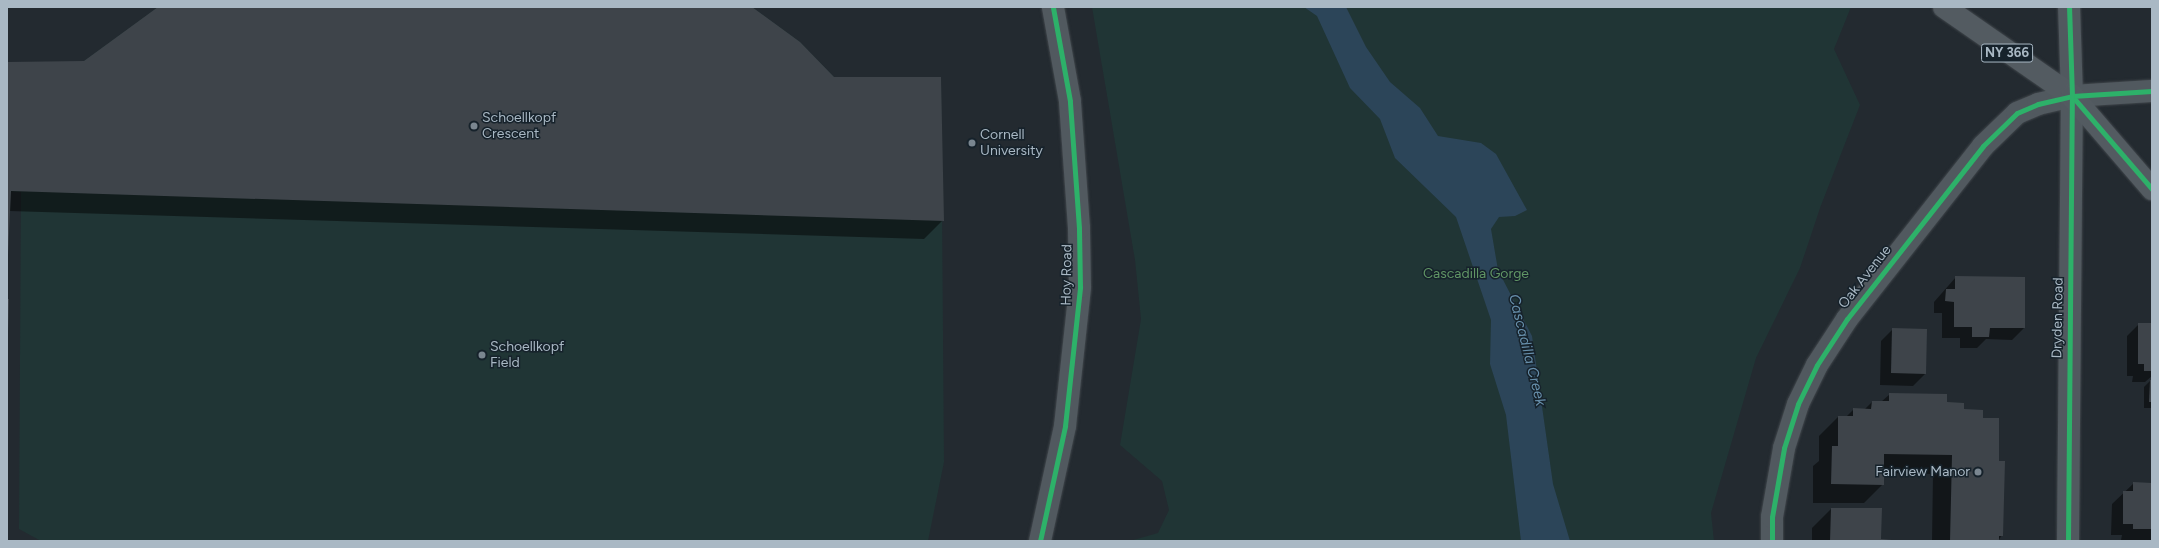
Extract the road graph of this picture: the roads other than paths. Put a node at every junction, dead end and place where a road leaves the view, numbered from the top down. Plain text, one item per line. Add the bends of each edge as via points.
1 (1053, 7) edge
2 (1944, 7) edge
3 (2069, 7) edge
4 (2152, 91) edge
5 (2072, 96) junction
6 (2152, 189) edge
7 (1040, 541) edge
8 (1772, 541) edge
9 (2068, 541) edge

1 - 7 street, Hoy Road via 1070,101 1079,228 1080,287 1065,426
2 - 5 main road, NY 366
3 - 5 street, Dryden Road
4 - 5 street, Oak Avenue
5 - 6 main road, NY 366
5 - 8 street, Oak Avenue via 2017,112 2004,124 1847,318 1817,365 1798,404 1784,448
5 - 9 street, Dryden Road

